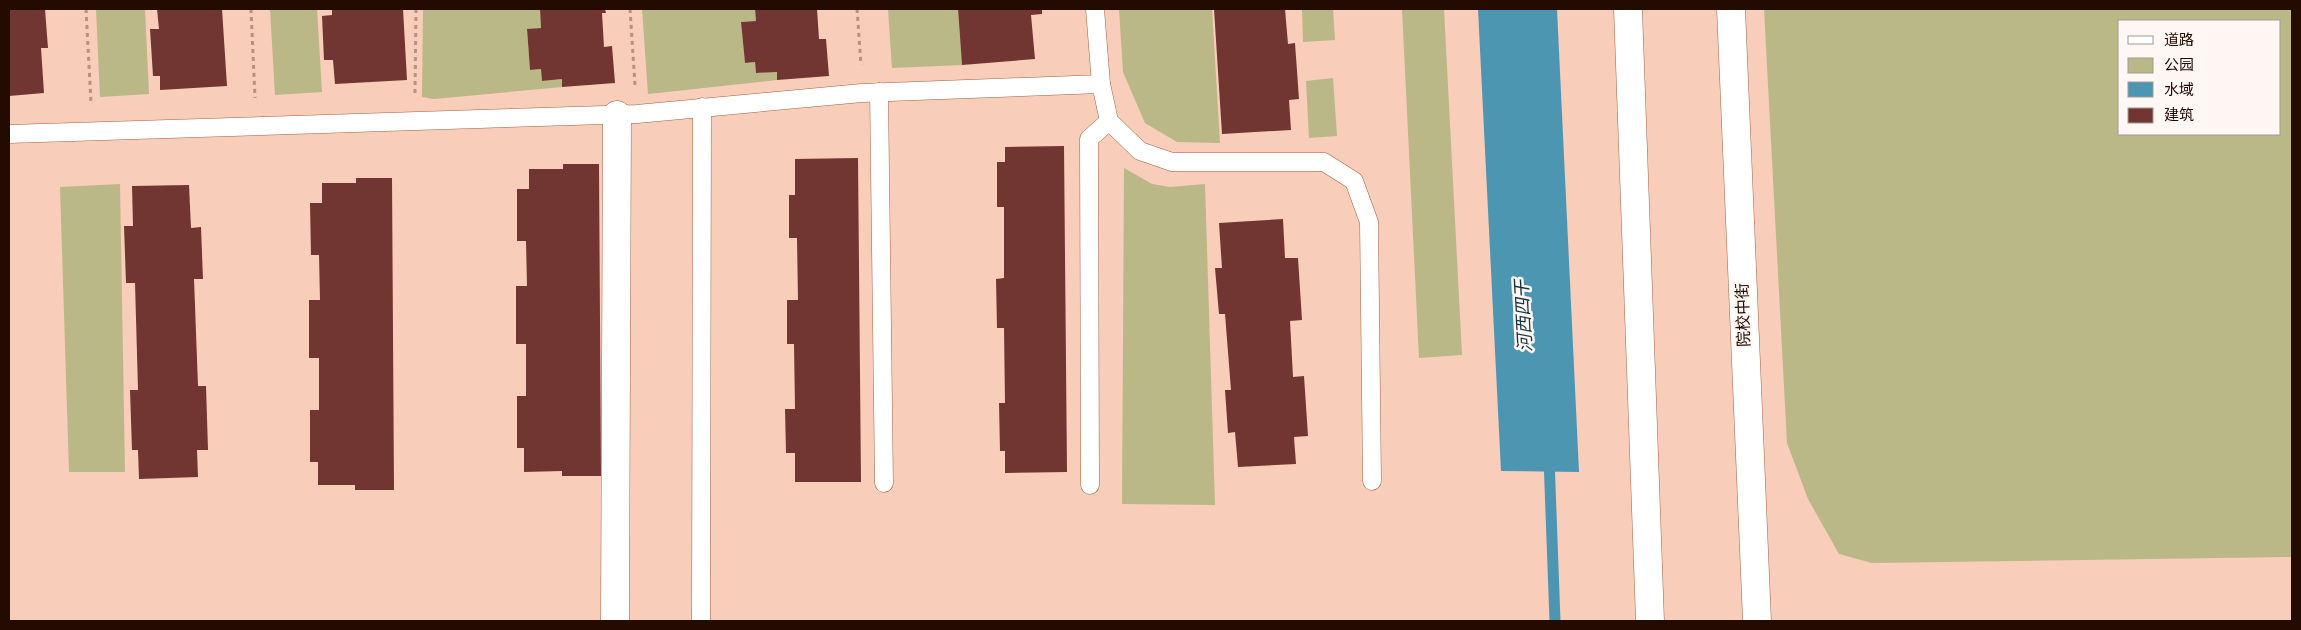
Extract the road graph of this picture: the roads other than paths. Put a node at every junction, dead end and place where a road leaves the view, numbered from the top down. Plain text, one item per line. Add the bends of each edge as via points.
1 (1096, 9) edge
2 (1628, 9) edge
3 (1731, 9) edge
4 (1101, 84) junction
5 (871, 93) junction
6 (702, 107) junction
7 (627, 114) junction
8 (1109, 121) junction
9 (9, 134) edge
10 (1372, 482) dead end
11 (884, 483) dead end
12 (1090, 485) dead end
13 (615, 621) edge
14 (701, 621) edge
15 (1650, 621) edge
16 (1757, 621) edge

1 - 4 lane
2 - 15 main road
3 - 16 main road, 院校中街
4 - 5 lane
4 - 8 lane
5 - 6 lane
5 - 11 lane
6 - 7 lane
6 - 14 lane
7 - 9 lane
7 - 13 main road
8 - 10 lane via 1140,151 1172,162 1324,162 1354,181 1369,222
8 - 12 lane via 1089,139

